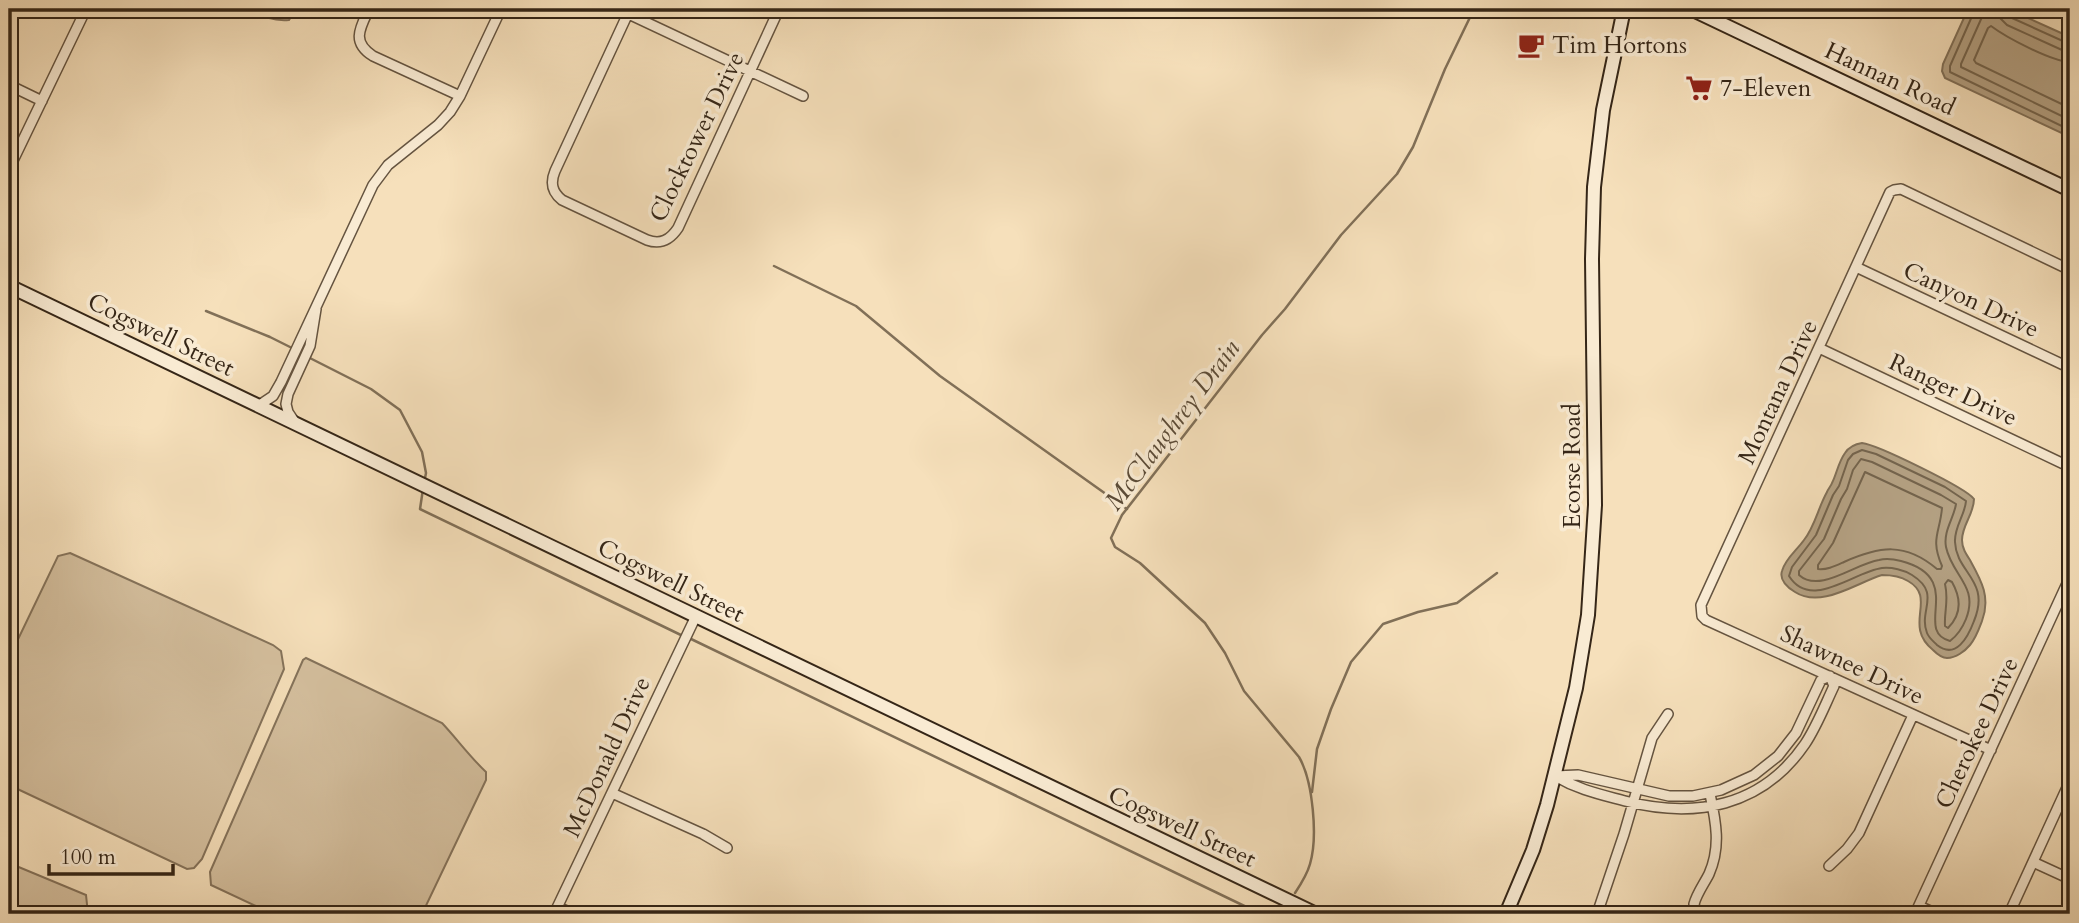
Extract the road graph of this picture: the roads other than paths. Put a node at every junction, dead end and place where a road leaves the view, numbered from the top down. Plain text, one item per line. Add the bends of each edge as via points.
1 (86, 9) edge
2 (369, 9) edge
3 (501, 9) edge
4 (618, 9) edge
5 (779, 9) edge
6 (1624, 9) edge
7 (1691, 9) edge
8 (629, 11) edge
9 (750, 70) junction
10 (9, 85) edge
11 (460, 96) junction
12 (803, 96) dead end
13 (41, 101) junction
14 (9, 169) edge
15 (2070, 190) edge
16 (2070, 254) edge
17 (1856, 267) junction
18 (2067, 269) edge
19 (9, 286) edge
20 (317, 304) junction
21 (1819, 348) junction
22 (2070, 368) edge
23 (258, 406) junction
24 (297, 424) junction
25 (2070, 467) edge
26 (2070, 577) edge
27 (1700, 611) joint
28 (696, 616) junction
29 (1830, 676) junction
30 (1668, 714) dead end
31 (1913, 715) junction
32 (1991, 750) junction
33 (1555, 776) junction
34 (2070, 783) edge
35 (1636, 789) junction
36 (612, 793) junction
37 (1710, 794) junction
38 (1632, 802) junction
39 (1713, 807) junction
40 (727, 848) dead end
41 (2033, 862) junction
42 (1829, 866) dead end
43 (2070, 879) edge
44 (1917, 910) edge
45 (556, 911) edge
46 (573, 914) edge
47 (1316, 914) edge
48 (1506, 914) edge
49 (1597, 914) edge
50 (1701, 914) edge
51 (1937, 914) edge
52 (2009, 914) edge

1 - 13 street
2 - 11 street via 359,30 363,49
3 - 11 street
4 - 8 street
5 - 9 street, Clocktower Drive
6 - 33 street, Ecorse Road via 1603,110 1594,187 1591,590 1576,688
7 - 15 street, Hannan Road
8 - 9 street
8 - 9 street, Clocktower Drive via 555,172 553,189 574,206 651,242 671,238
9 - 12 street
10 - 13 street
11 - 20 street via 438,125 379,176
13 - 14 street
16 - 18 street
17 - 18 street, Montana Drive via 1888,195 1901,189
17 - 21 street, Montana Drive
17 - 22 street, Canyon Drive
19 - 23 street, Cogswell Street
20 - 23 street via 273,396
20 - 24 street via 310,346 286,404
21 - 25 street, Ranger Drive
21 - 27 street, Montana Drive
23 - 24 street, Cogswell Street
24 - 28 street, Cogswell Street
26 - 32 street, Cherokee Drive
27 - 29 street, Shawnee Drive via 1706,620
28 - 36 street, McDonald Drive
28 - 47 street, Cogswell Street
29 - 31 street, Shawnee Drive
29 - 37 street via 1821,680 1797,733 1778,756 1755,775
29 - 39 street via 1834,686 1800,751 1762,786
30 - 35 street via 1652,738
31 - 32 street, Shawnee Drive
31 - 42 street via 1859,833
32 - 44 street, Cherokee Drive
33 - 35 street via 1578,775
33 - 38 street via 1575,788
33 - 48 street, Ecorse Road via 1533,850
34 - 41 street
35 - 37 street via 1669,796
35 - 38 street
36 - 40 street
36 - 45 street, McDonald Drive
37 - 39 street
38 - 39 street via 1672,809
38 - 49 street
39 - 50 street via 1716,852 1696,898 1695,908
41 - 43 street
41 - 52 street
44 - 51 street
45 - 46 street

